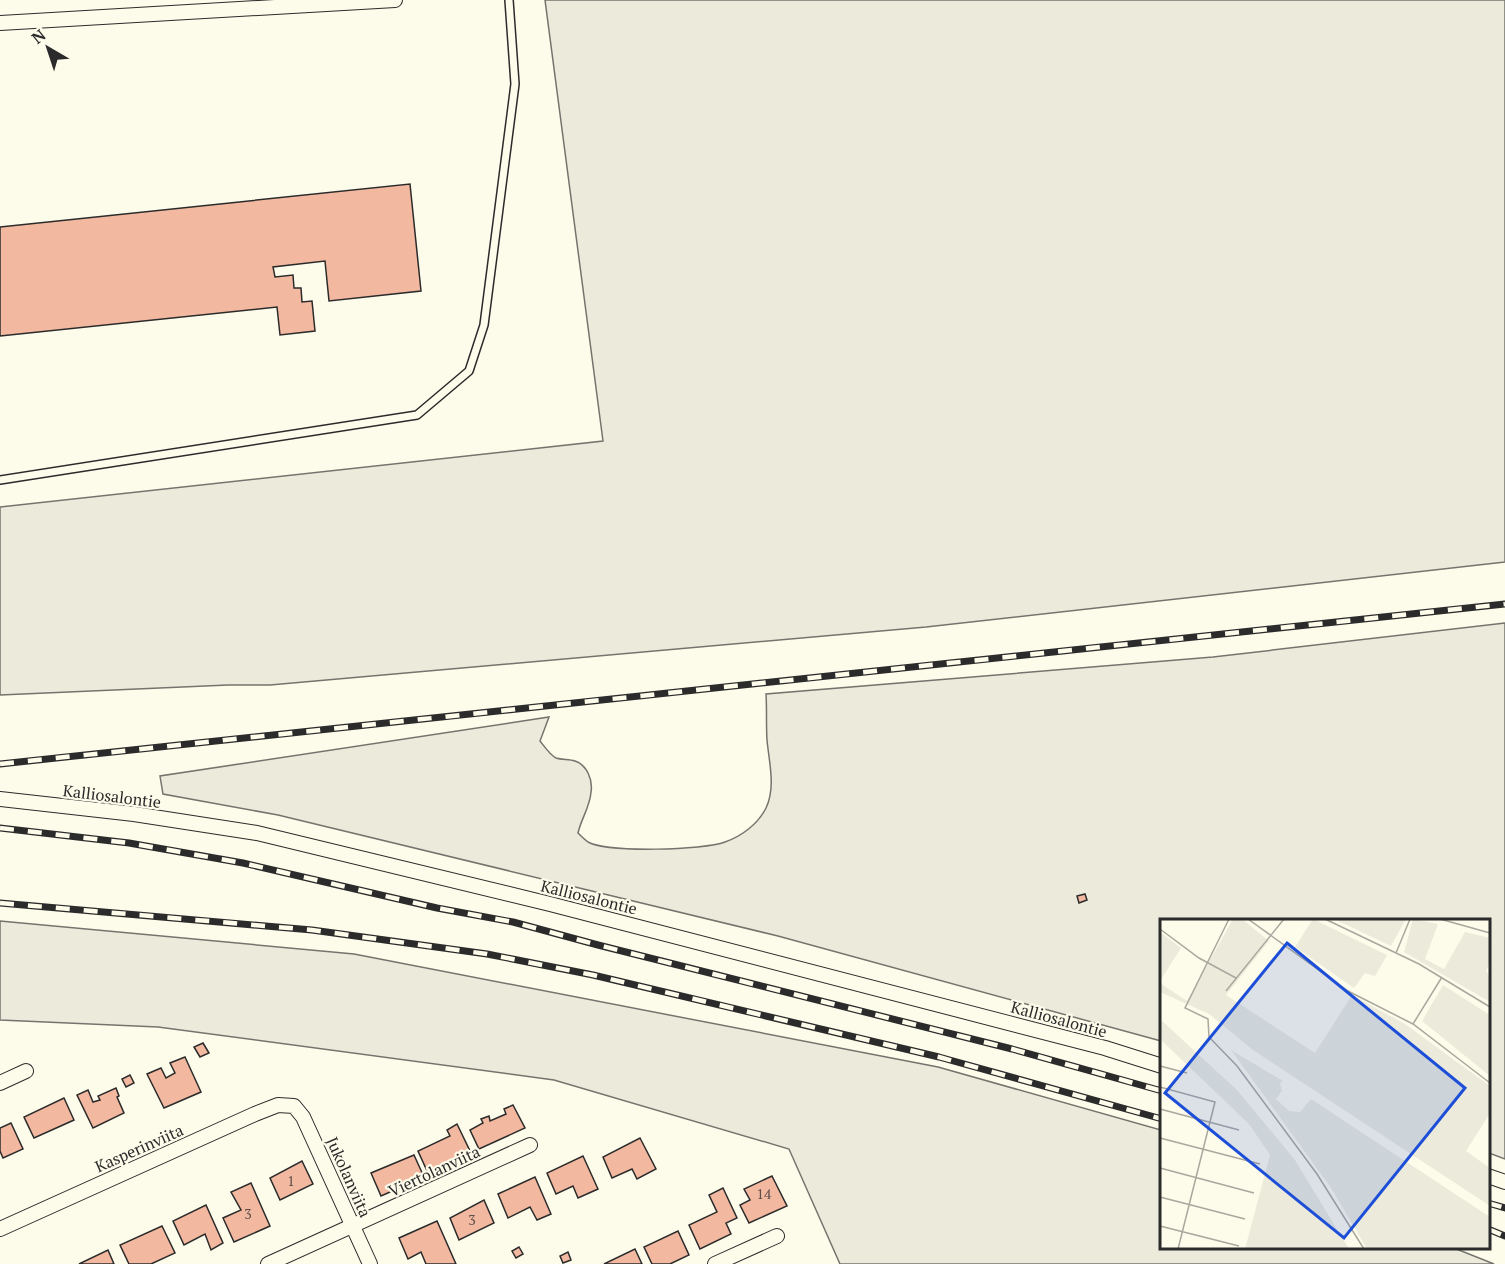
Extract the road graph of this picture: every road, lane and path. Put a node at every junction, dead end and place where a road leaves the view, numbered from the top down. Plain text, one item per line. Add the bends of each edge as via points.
1 (395, 0) edge
2 (509, 0) edge
3 (0, 23) edge
4 (0, 480) edge
5 (0, 799) edge
6 (1160, 1065) edge
7 (26, 1071) dead end
8 (0, 1083) edge
9 (294, 1106) joint
10 (530, 1145) dead end
11 (1490, 1177) edge
12 (1505, 1182) edge
13 (353, 1226) junction
14 (0, 1229) edge
15 (777, 1236) dead end
16 (268, 1264) edge
17 (370, 1264) edge
18 (716, 1264) edge

1 - 3 street
2 - 4 lane via 515,84 484,325 469,371 417,415
5 - 6 street, Kalliosalontie via 256,833 550,904
7 - 8 street
9 - 13 street, Jukolanviita via 303,1117
9 - 14 street, Kasperinviita via 278,1105 255,1114
10 - 13 street, Viertolanviita
11 - 12 street
13 - 16 street, Viertolanviita
13 - 17 street, Jukolanviita
15 - 18 street

